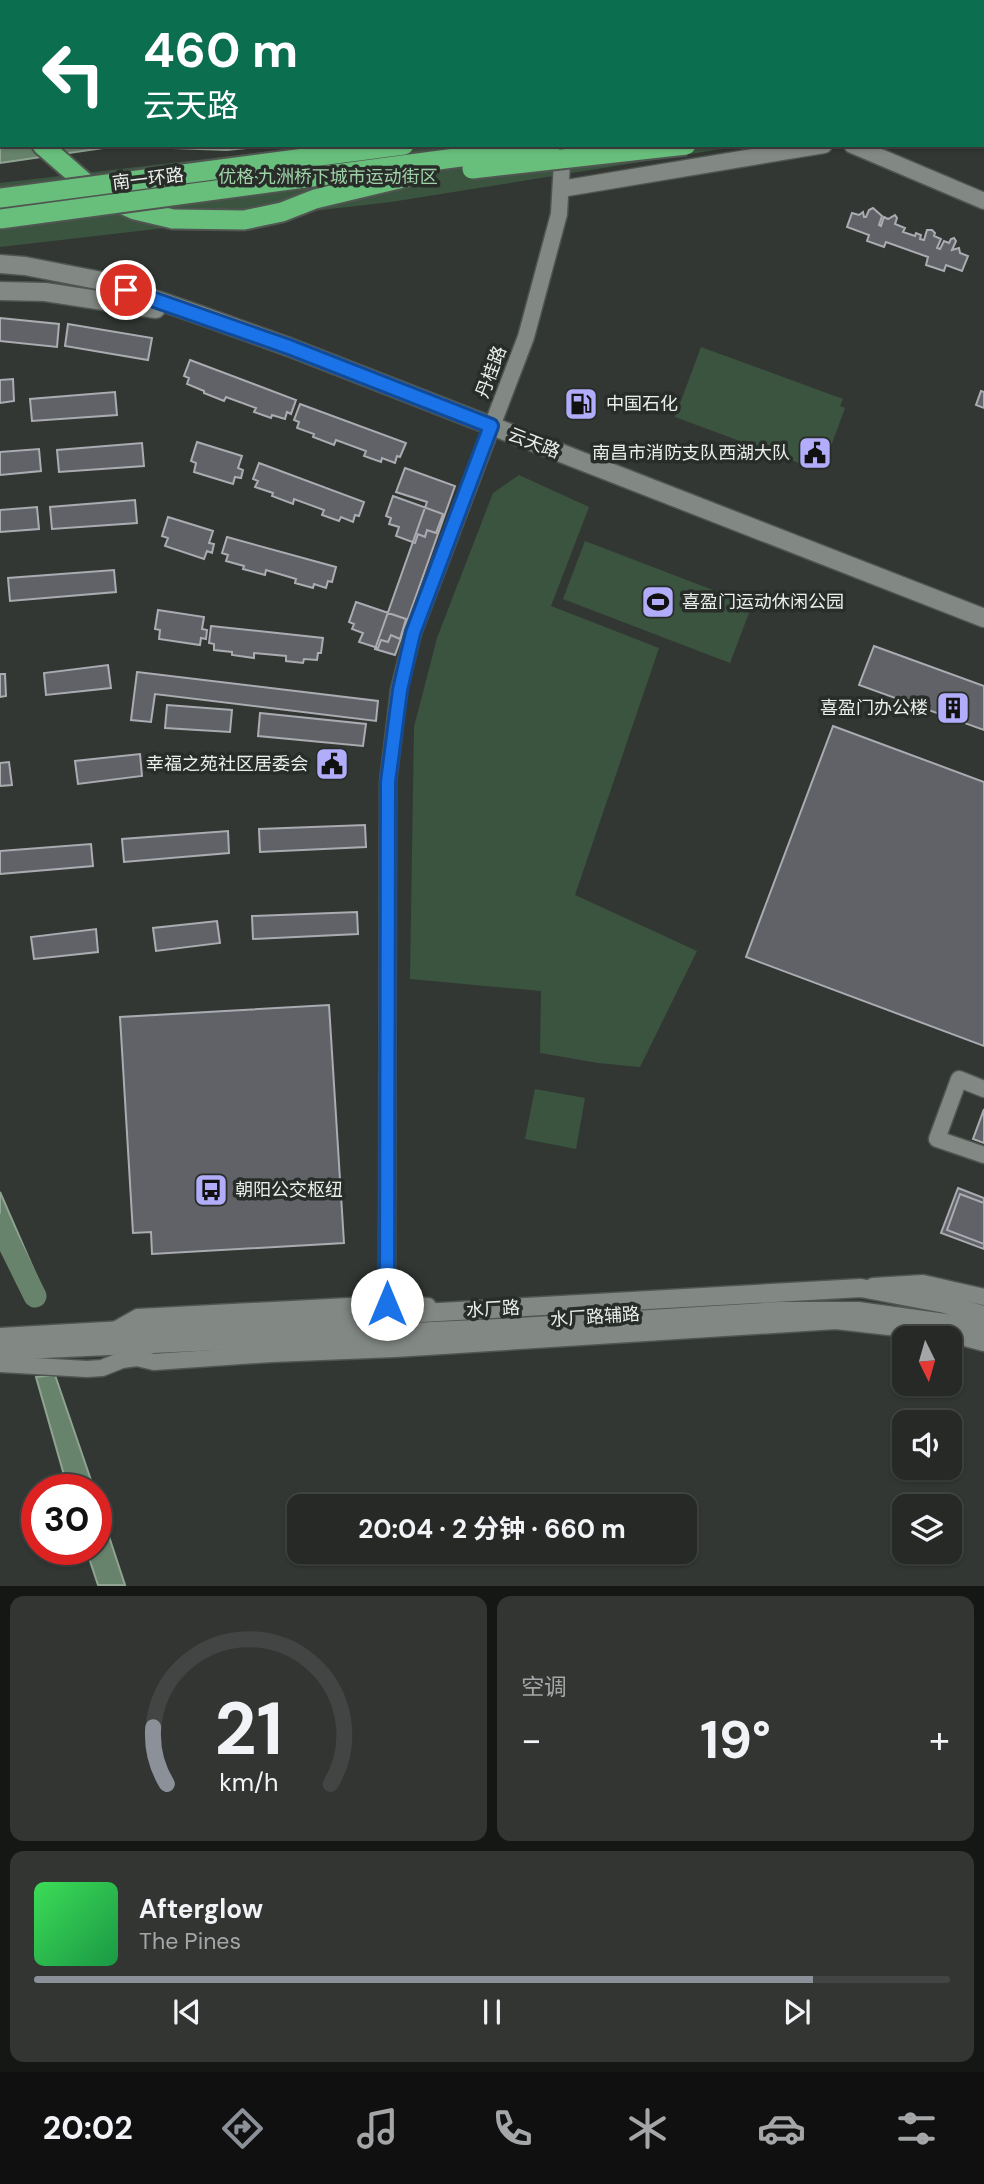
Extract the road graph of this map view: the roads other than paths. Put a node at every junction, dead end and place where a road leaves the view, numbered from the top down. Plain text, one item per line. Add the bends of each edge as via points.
1 (45, 147) edge
2 (389, 147) edge
3 (536, 147) edge
4 (563, 147) edge
5 (668, 147) edge
6 (812, 147) edge
7 (857, 147) edge
8 (561, 189) junction
9 (0, 198) edge
10 (984, 201) edge
11 (0, 219) edge
12 (0, 264) edge
13 (0, 291) edge
14 (200, 315) junction
15 (491, 426) junction
16 (984, 618) edge
17 (984, 1089) edge
18 (984, 1155) edge
19 (984, 1297) edge
20 (576, 1304) junction
21 (387, 1310) junction
22 (984, 1315) edge
23 (984, 1332) edge
24 (0, 1337) edge
25 (984, 1343) edge
26 (0, 1351) edge
27 (0, 1364) edge

1 - 5 highway, bridge via 97,193 135,210 173,219 244,220 405,177
2 - 9 highway, 南一环路, bridge
3 - 11 highway, 南一环路, bridge
4 - 8 street, 丹桂路
6 - 8 street
7 - 10 street
8 - 15 street, 丹桂路 via 559,214 526,337
12 - 14 street, 云天路 via 102,281
13 - 14 street, 云天路 via 45,292
14 - 15 street, 云天路
15 - 16 street, 云天路
15 - 21 street, 丹桂路 via 413,633 388,782
17 - 18 street via 959,1079 937,1139
19 - 20 street, 水厂路辅路 via 923,1283
20 - 21 street, 水厂路
20 - 22 street, 水厂路 via 861,1288
21 - 24 street, 水厂路
23 - 26 street, 水厂路 via 858,1311 780,1311
25 - 27 street, 水厂路辅路 via 950,1334 836,1321 154,1362 137,1358 102,1368

